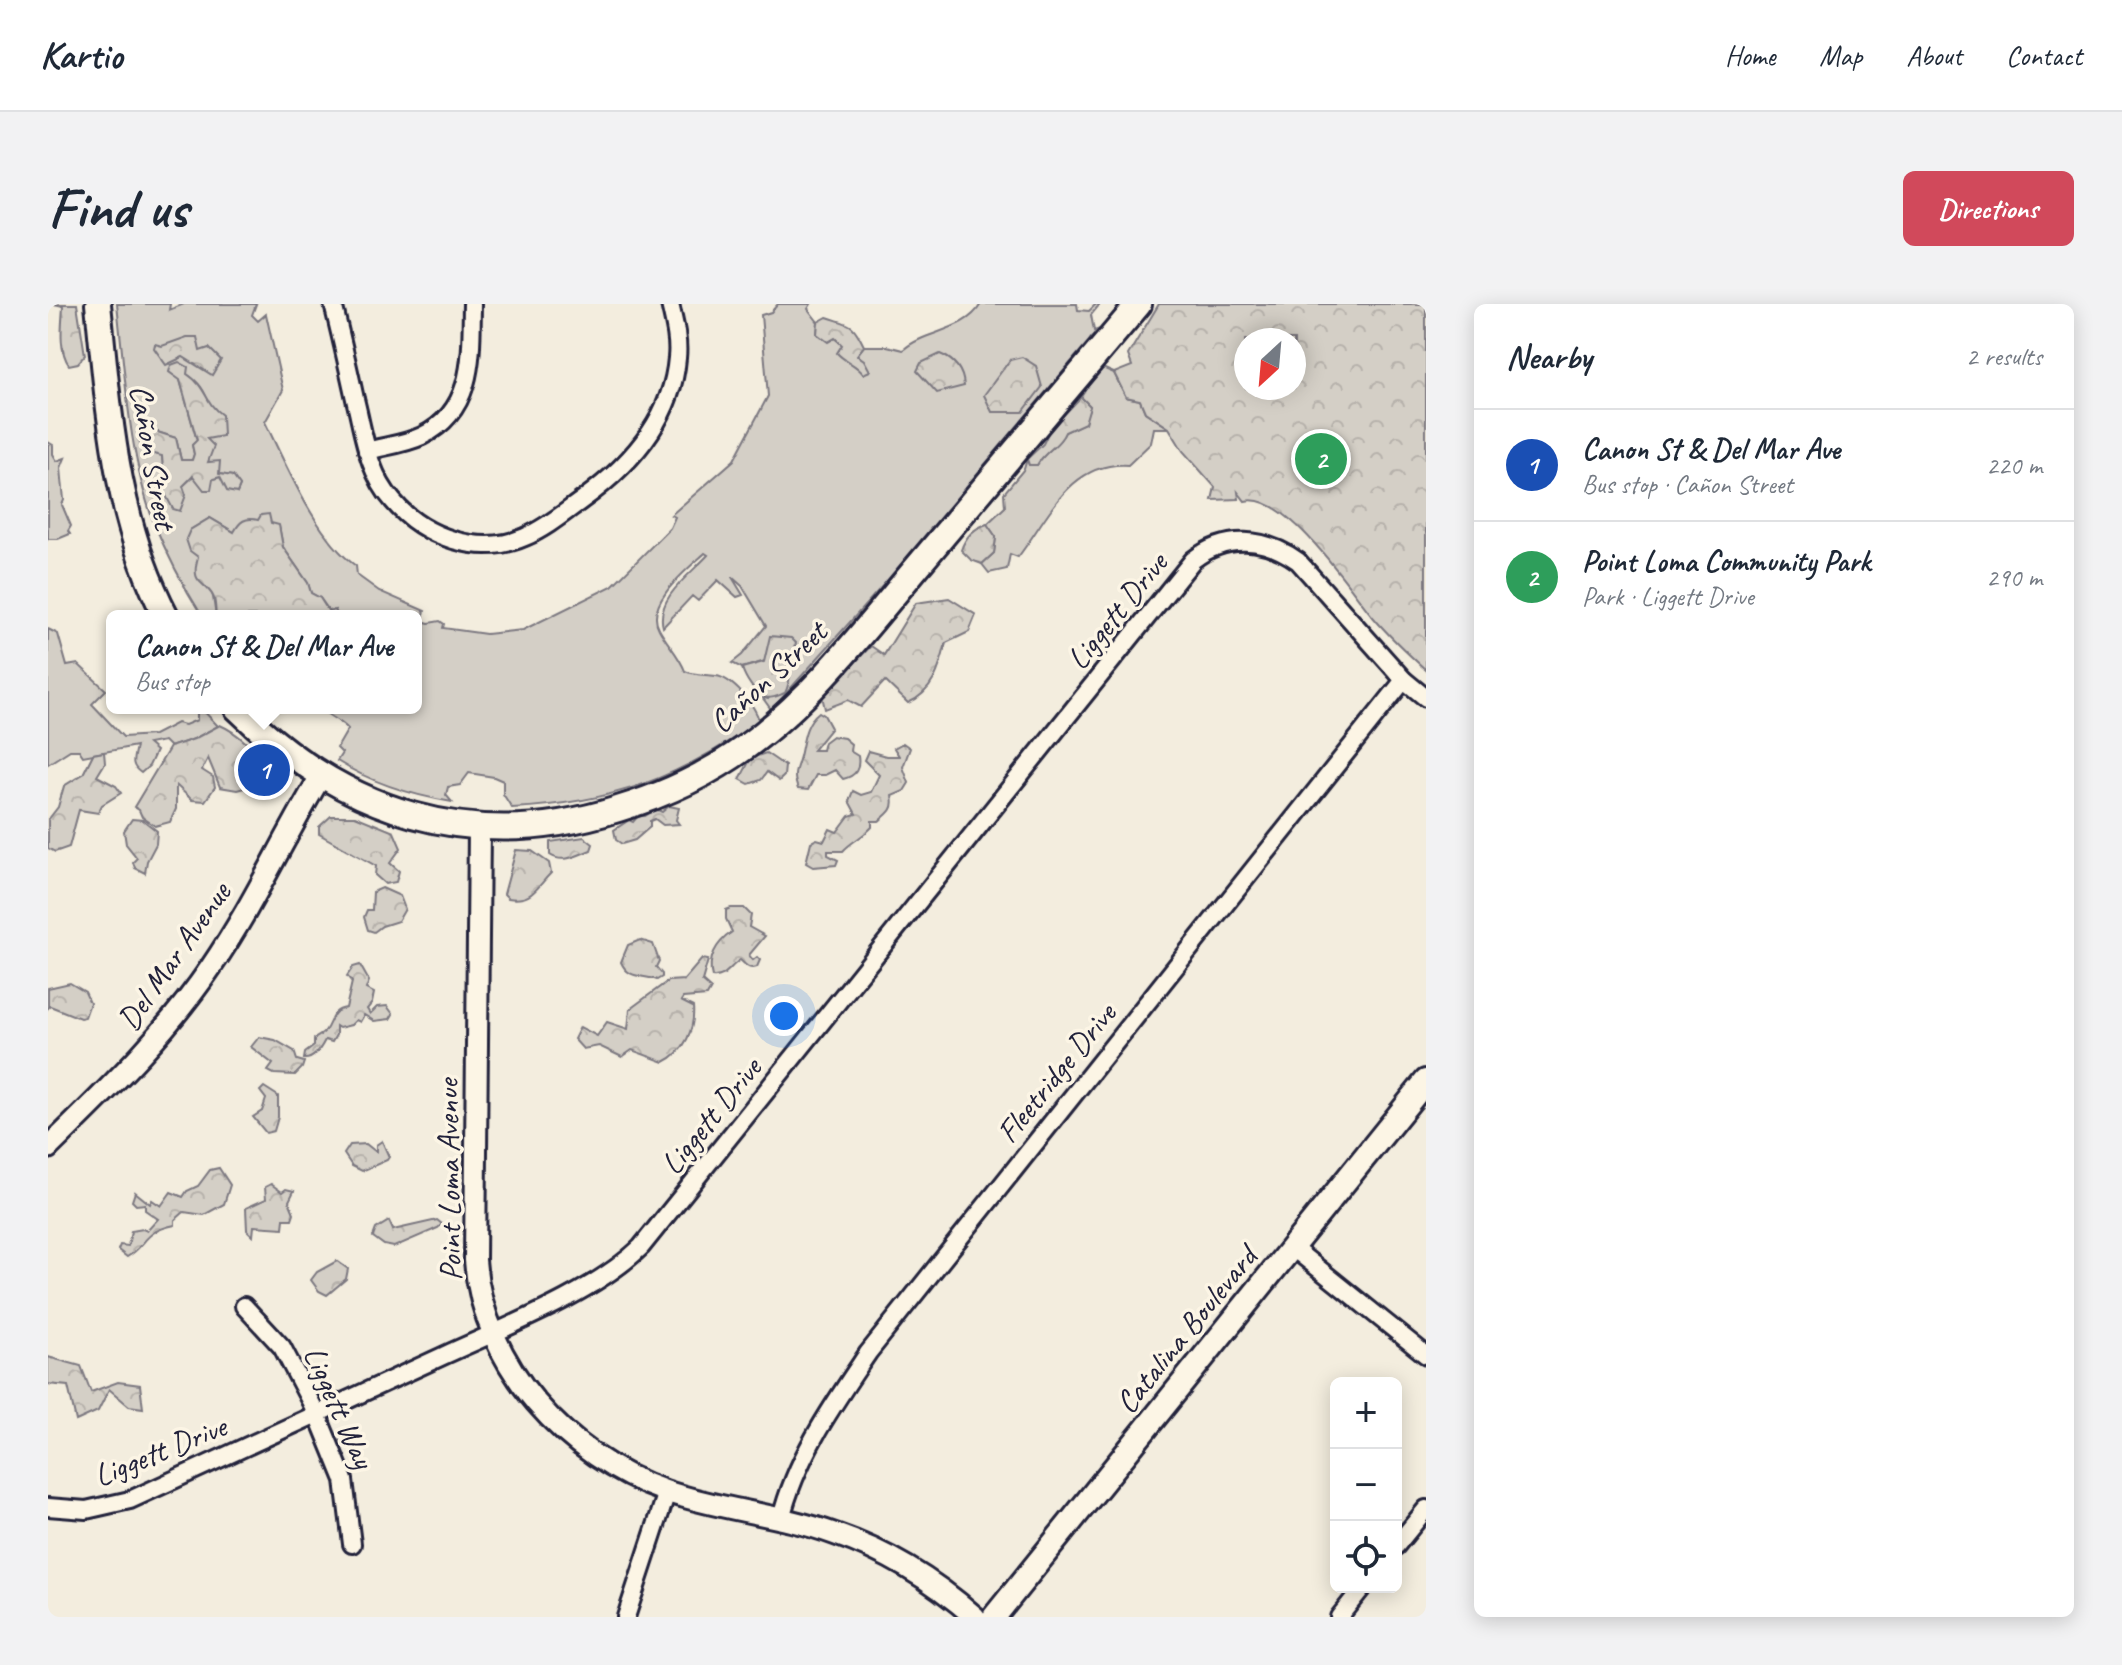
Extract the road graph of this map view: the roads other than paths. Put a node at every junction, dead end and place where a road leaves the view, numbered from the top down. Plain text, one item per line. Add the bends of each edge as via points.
1 (98, 304) edge
2 (333, 304) edge
3 (472, 304) edge
4 (670, 304) edge
5 (1139, 304) edge
6 (367, 451) junction
7 (163, 610) edge
8 (1404, 680) junction
9 (1426, 698) edge
10 (244, 714) edge
11 (321, 776) junction
12 (479, 828) junction
13 (1426, 1081) edge
14 (48, 1148) edge
15 (1293, 1248) junction
16 (244, 1306) dead end
17 (494, 1333) junction
18 (1426, 1355) edge
19 (317, 1414) junction
20 (667, 1492) junction
21 (48, 1507) edge
22 (1426, 1509) edge
23 (781, 1519) junction
24 (1402, 1539) edge
25 (352, 1544) dead end
26 (1358, 1593) edge
27 (626, 1617) edge
28 (975, 1617) edge
29 (994, 1617) edge
30 (1339, 1617) edge

1 - 7 main road, Cañon Street via 122,497 146,575
2 - 6 street
3 - 6 street via 471,365 454,408 421,436
4 - 6 street via 676,367 651,432 609,480 523,538 480,544 449,539 416,523 381,485
5 - 12 main road, Cañon Street via 886,604 792,707 749,745 673,789 605,813 553,825
8 - 9 street
8 - 17 street, Liggett Drive via 1298,561 1246,540 1216,546 1193,560 641,1247 605,1277
8 - 23 street, Fleetridge Drive via 868,1353 819,1426 786,1496
10 - 11 main road, Cañon Street
11 - 12 main road, Cañon Street via 396,811
11 - 14 street, Del Mar Avenue via 243,917 192,994 133,1064
12 - 17 street, Point Loma Avenue via 475,1245 479,1290
13 - 15 main road, Catalina Boulevard
15 - 18 street
15 - 29 main road, Catalina Boulevard
16 - 19 street, Liggett Way via 288,1355
17 - 19 street, Liggett Drive
17 - 20 street, Point Loma Avenue via 525,1389 558,1425 605,1463
19 - 21 street, Liggett Drive via 130,1500 86,1510
19 - 25 street, Liggett Way via 344,1480
20 - 23 street, Point Loma Avenue
20 - 27 street
22 - 24 street
23 - 28 street, Point Loma Avenue via 889,1557
26 - 30 street

